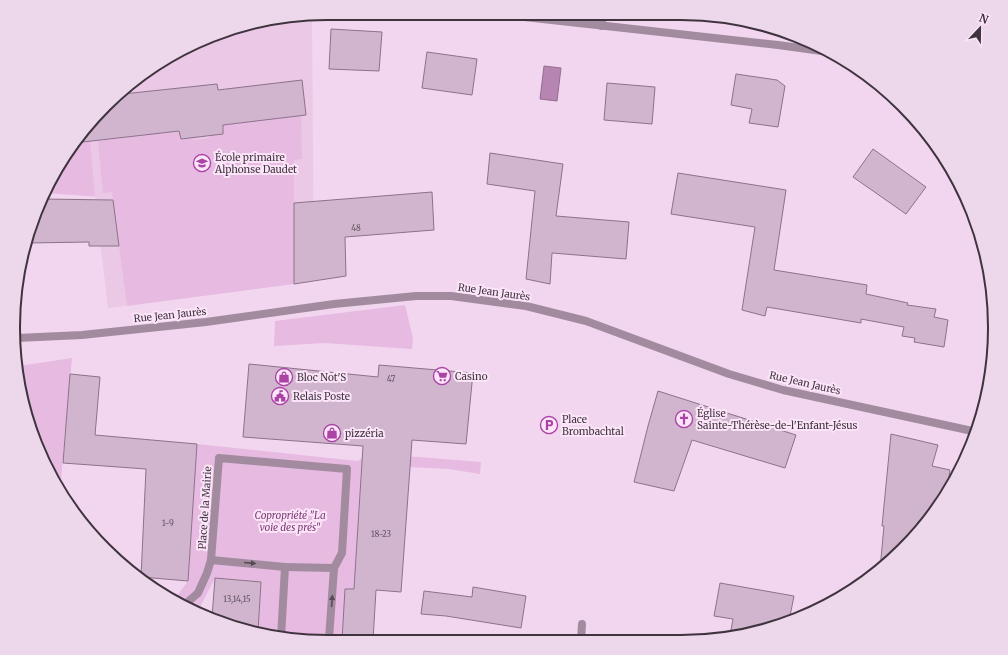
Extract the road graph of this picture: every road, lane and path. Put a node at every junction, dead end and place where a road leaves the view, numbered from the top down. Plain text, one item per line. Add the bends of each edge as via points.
1 (550, 20) edge
2 (602, 20) edge
3 (602, 26) junction
4 (813, 50) edge
5 (20, 338) edge
6 (970, 431) edge
7 (212, 560) junction
8 (285, 566) junction
9 (334, 568) junction
10 (189, 602) edge
11 (582, 624) dead end
12 (282, 631) edge
13 (329, 635) edge
14 (581, 635) edge

1 - 3 street
2 - 3 street
3 - 4 street
5 - 6 street, Rue Jean Jaurès via 82,335 416,296 451,296 526,306 586,321 729,374 783,390
7 -> 8 street, Place de la Mairie
7 - 9 street, Place de la Mairie via 219,458 347,469 342,553
7 - 10 street, Place de la Mairie via 198,593
8 - 9 street, Place de la Mairie
8 - 12 street
13 -> 9 street
11 - 14 street

